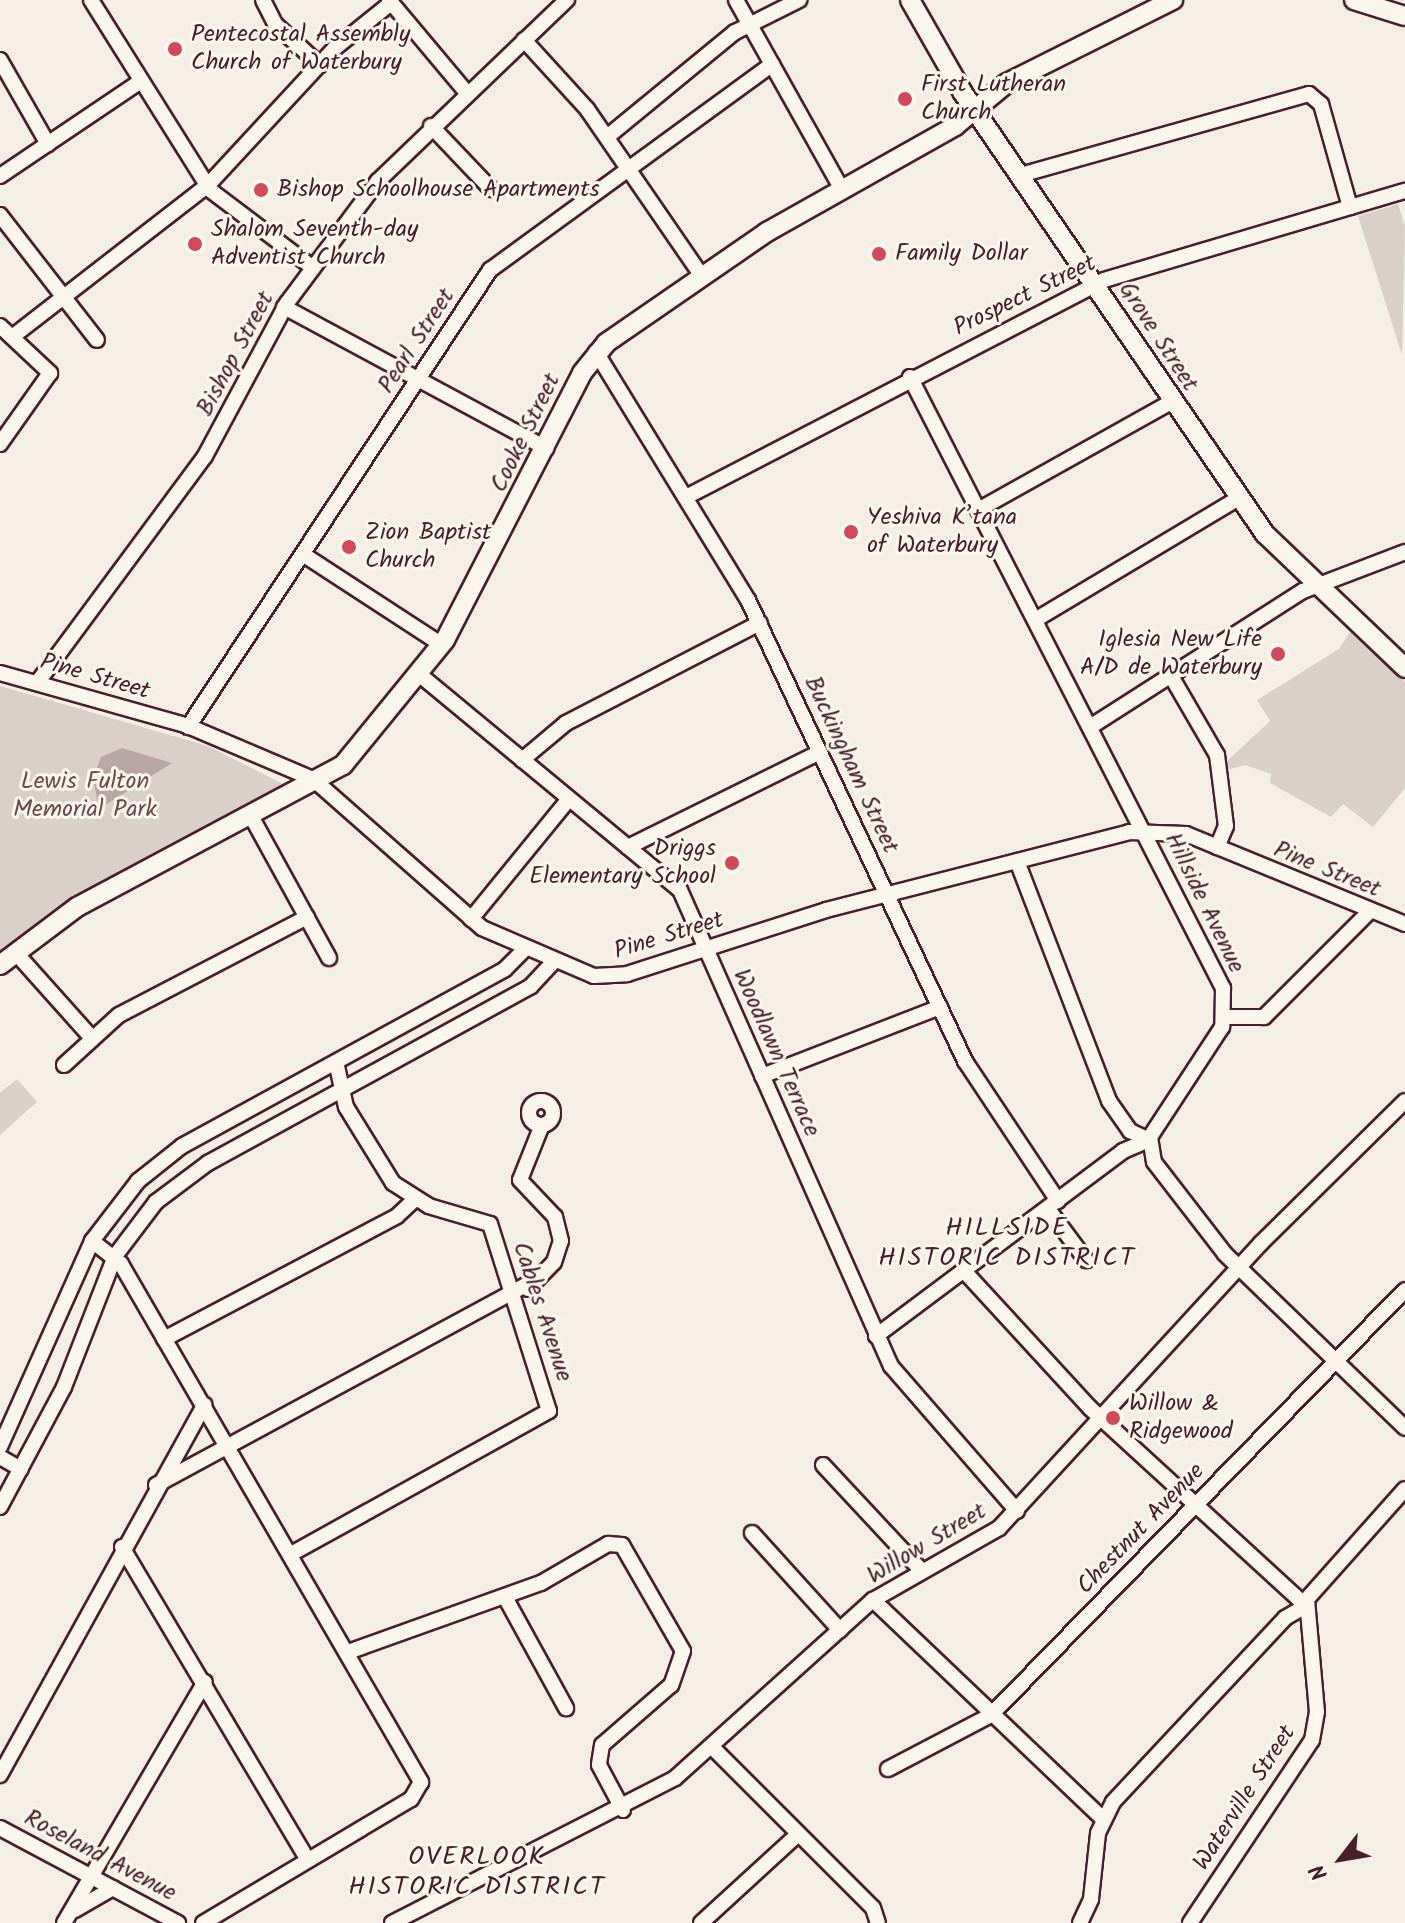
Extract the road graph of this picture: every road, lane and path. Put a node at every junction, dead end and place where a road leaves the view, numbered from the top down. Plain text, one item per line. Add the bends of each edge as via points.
1 (91, 0) edge
2 (263, 0) edge
3 (567, 0) edge
4 (736, 0) edge
5 (799, 0) edge
6 (910, 0) edge
7 (1173, 0) edge
8 (1354, 0) edge
9 (390, 2) edge
10 (1405, 15) edge
11 (750, 25) junction
12 (524, 40) junction
13 (0, 60) edge
14 (772, 64) junction
15 (320, 65) junction
16 (141, 81) junction
17 (467, 93) junction
18 (975, 108) junction
19 (431, 126) junction
20 (607, 137) junction
21 (48, 144) junction
22 (629, 168) junction
23 (1024, 174) junction
24 (0, 176) edge
25 (207, 186) junction
26 (491, 189) dead end
27 (842, 190) junction
28 (1405, 191) edge
29 (1350, 207) junction
30 (0, 215) edge
31 (313, 268) junction
32 (701, 275) junction
33 (1095, 284) junction
34 (64, 296) junction
35 (284, 307) junction
36 (0, 326) edge
37 (12, 337) junction
38 (97, 340) dead end
39 (596, 352) junction
40 (910, 377) junction
41 (417, 384) junction
42 (1171, 402) junction
43 (0, 444) edge
44 (546, 448) junction
45 (686, 497) junction
46 (1239, 498) junction
47 (978, 510) junction
48 (1405, 552) edge
49 (304, 555) junction
50 (1315, 585) junction
51 (1035, 620) junction
52 (760, 623) junction
53 (442, 645) junction
54 (1405, 668) edge
55 (0, 673) edge
56 (420, 675) junction
57 (1171, 676) junction
58 (37, 683) junction
59 (188, 727) junction
60 (1090, 727) junction
61 (820, 752) junction
62 (522, 760) junction
63 (318, 781) junction
64 (569, 799) junction
65 (251, 816) junction
66 (1145, 832) junction
67 (628, 847) junction
68 (1217, 847) junction
69 (1017, 861) junction
70 (888, 894) junction
71 (1370, 911) junction
72 (307, 917) junction
73 (471, 919) junction
74 (1405, 924) edge
75 (706, 949) junction
76 (524, 950) junction
77 (15, 952) junction
78 (329, 958) dead end
79 (553, 962) junction
80 (0, 965) edge
81 (940, 1007) junction
82 (1225, 1017) junction
83 (92, 1038) junction
84 (336, 1062) junction
85 (64, 1065) dead end
86 (762, 1076) junction
87 (341, 1090) junction
88 (1405, 1101) edge
89 (542, 1125) dead end
90 (1149, 1140) junction
91 (415, 1199) junction
92 (1053, 1205) junction
93 (92, 1241) junction
94 (115, 1256) junction
95 (1086, 1260) dead end
96 (1238, 1268) junction
97 (965, 1272) junction
98 (1405, 1290) edge
99 (513, 1294) junction
100 (63, 1311) junction
101 (89, 1321) junction
102 (876, 1336) junction
103 (164, 1339) junction
104 (1334, 1363) junction
105 (204, 1405) junction
106 (1102, 1419) junction
107 (1405, 1428) edge
108 (0, 1447) edge
109 (229, 1449) junction
110 (0, 1457) edge
111 (823, 1465) dead end
112 (21, 1469) junction
113 (156, 1485) junction
114 (1405, 1489) edge
115 (1194, 1506) junction
116 (0, 1507) edge
117 (1017, 1511) junction
118 (752, 1533) dead end
119 (122, 1547) junction
120 (291, 1554) junction
121 (920, 1569) junction
122 (505, 1597) junction
123 (873, 1600) junction
124 (1306, 1606) junction
125 (840, 1630) junction
126 (348, 1652) junction
127 (205, 1682) junction
128 (566, 1708) dead end
129 (991, 1715) junction
130 (713, 1748) junction
131 (888, 1769) dead end
132 (0, 1775) edge
133 (623, 1810) junction
134 (1103, 1819) junction
135 (0, 1828) edge
136 (798, 1834) junction
137 (308, 1860) junction
138 (94, 1878) junction
139 (113, 1888) junction
140 (75, 1910) junction
141 (64, 1923) edge
142 (178, 1923) edge
143 (203, 1923) edge
144 (392, 1923) edge
145 (701, 1923) edge
146 (878, 1923) edge
147 (1080, 1923) edge
148 (1190, 1923) edge

1 - 16 street
2 - 15 street via 273,21
3 - 12 street, Bishop Street
4 - 11 street
5 - 11 street
6 - 18 main road, Grove Street
7 - 18 main road, Cooke Street via 1007,83
8 - 10 main road
9 - 15 street
9 - 17 street
11 - 14 street
11 - 20 street
12 - 17 street, Bishop Street
12 - 20 street
13 - 21 street
14 - 22 street, Pearl Street
14 - 27 street
15 - 25 street
16 - 21 street
16 - 25 street
17 - 19 street, Bishop Street
18 - 23 main road, Grove Street
18 - 27 main road, Cooke Street
19 - 26 street
19 - 31 street, Bishop Street via 389,166
20 - 22 street
21 - 24 street
22 - 32 street
22 - 41 street, Pearl Street via 490,270
23 - 29 street via 1312,94
23 - 33 main road, Grove Street
25 - 31 street
25 - 34 street
27 - 32 main road, Cooke Street
28 - 29 street, Prospect Street
29 - 33 street, Prospect Street
30 - 34 street
31 - 35 street, Bishop Street
32 - 39 main road, Cooke Street
33 - 40 street, Prospect Street
33 - 42 main road, Grove Street
34 - 37 street
34 - 38 street
35 - 41 street
35 - 58 street, Bishop Street via 205,456
36 - 37 street
37 - 43 street via 50,374
39 - 44 main road, Cooke Street
39 - 45 street, Buckingham Street
40 - 45 street, Prospect Street
40 - 47 street, Hillside Avenue
41 - 44 street
41 - 49 street, Pearl Street
42 - 46 main road, Grove Street
42 - 47 street
44 - 53 main road, Cooke Street
45 - 52 street, Buckingham Street
46 - 50 main road, Grove Street
46 - 51 street
47 - 51 street, Hillside Avenue
48 - 50 street
49 - 53 street
49 - 59 street, Pearl Street
50 - 54 main road, Grove Street
50 - 57 street
51 - 60 street, Hillside Avenue
52 - 61 street, Buckingham Street
52 - 62 street via 566,723
53 - 56 main road, Cooke Street
55 - 58 street, Pine Street
56 - 62 street, Woodlawn Terrace
56 - 63 main road, Cooke Street via 343,765
57 - 60 street
57 - 68 street via 1215,750 1226,826
58 - 59 street, Pine Street
59 - 63 street, Pine Street
60 - 66 street, Hillside Avenue
61 - 67 street
61 - 70 street, Buckingham Street
62 - 64 street, Woodlawn Terrace
63 - 65 main road, Cooke Street
63 - 73 street, Pine Street
64 - 67 street, Woodlawn Terrace
64 - 73 street
65 - 72 street
65 - 77 main road, Cooke Street via 77,907
66 - 68 street, Pine Street via 1181,833
66 - 69 street, Pine Street
66 - 82 street, Hillside Avenue via 1221,982
67 - 75 street, Woodlawn Terrace via 680,890
68 - 71 street, Pine Street
69 - 70 street, Pine Street
69 - 90 street via 1109,1101 1130,1131
70 - 75 street, Pine Street
70 - 81 street, Buckingham Street
71 - 74 street, Pine Street
71 - 82 street via 1264,1017
72 - 78 street
72 - 83 street via 119,1015
73 - 76 street, Pine Street
75 - 79 street, Pine Street via 609,977
75 - 86 street, Woodlawn Terrace
76 - 79 street, Pine Street
76 - 84 street via 505,969
77 - 80 main road, Cooke Street
77 - 83 street
79 - 87 street via 531,986
81 - 86 street
81 - 92 street, Buckingham Street via 970,1068
82 - 90 street
83 - 85 street
84 - 87 street, Cables Avenue
84 - 93 street via 172,1152 124,1195
86 - 102 street, Woodlawn Terrace
87 - 91 street, Cables Avenue via 380,1168
87 - 94 street via 176,1184
88 - 96 street, Willow Street
89 - 99 street via 520,1180 555,1217 561,1241 554,1262
90 - 92 street
90 - 96 street via 1166,1183
91 - 99 street, Cables Avenue via 487,1221
91 - 103 street
92 - 95 street, Buckingham Street
92 - 97 street
93 - 94 street
93 - 100 street
94 - 101 street
94 - 103 street
96 - 104 street
96 - 106 street, Willow Street
97 - 102 street
97 - 106 street
98 - 104 street, Chestnut Avenue
99 - 109 street
99 - 120 street, Cables Avenue via 549,1406 546,1418
100 - 101 street
100 - 108 street
101 - 112 street
102 - 117 street, Woodlawn Terrace via 910,1395
103 - 105 street
104 - 107 street
104 - 115 street, Chestnut Avenue
105 - 109 street
105 - 113 street
106 - 115 street
106 - 117 street, Willow Street
109 - 113 street
109 - 120 street
110 - 112 street
111 - 121 street
112 - 116 street
113 - 119 street
114 - 124 street
115 - 124 street
115 - 129 street, Chestnut Avenue
117 - 121 street, Willow Street via 987,1538
118 - 125 street
119 - 127 street
119 - 132 street
120 - 126 street
121 - 123 street, Willow Street
122 - 126 street
122 - 128 street
122 - 133 street via 618,1543 675,1627 683,1651 676,1677 613,1729 600,1751 601,1769
123 - 125 street, Willow Street
123 - 129 street
124 - 134 street via 1285,1618
124 - 148 street, Waterville Street via 1317,1712 1312,1740
125 - 130 street, Willow Street
126 - 137 street via 422,1785 411,1799
127 - 137 street
127 - 138 street
129 - 131 street, Chestnut Avenue
129 - 134 street
130 - 133 street, Willow Street
130 - 136 street
133 - 144 street, Willow Street
134 - 147 street via 1091,1899
135 - 138 street, Roseland Avenue
136 - 145 street
136 - 146 street via 873,1908
137 - 143 street
138 - 139 street, Roseland Avenue
138 - 140 street
139 - 140 street
139 - 142 street, Roseland Avenue
140 - 141 street

